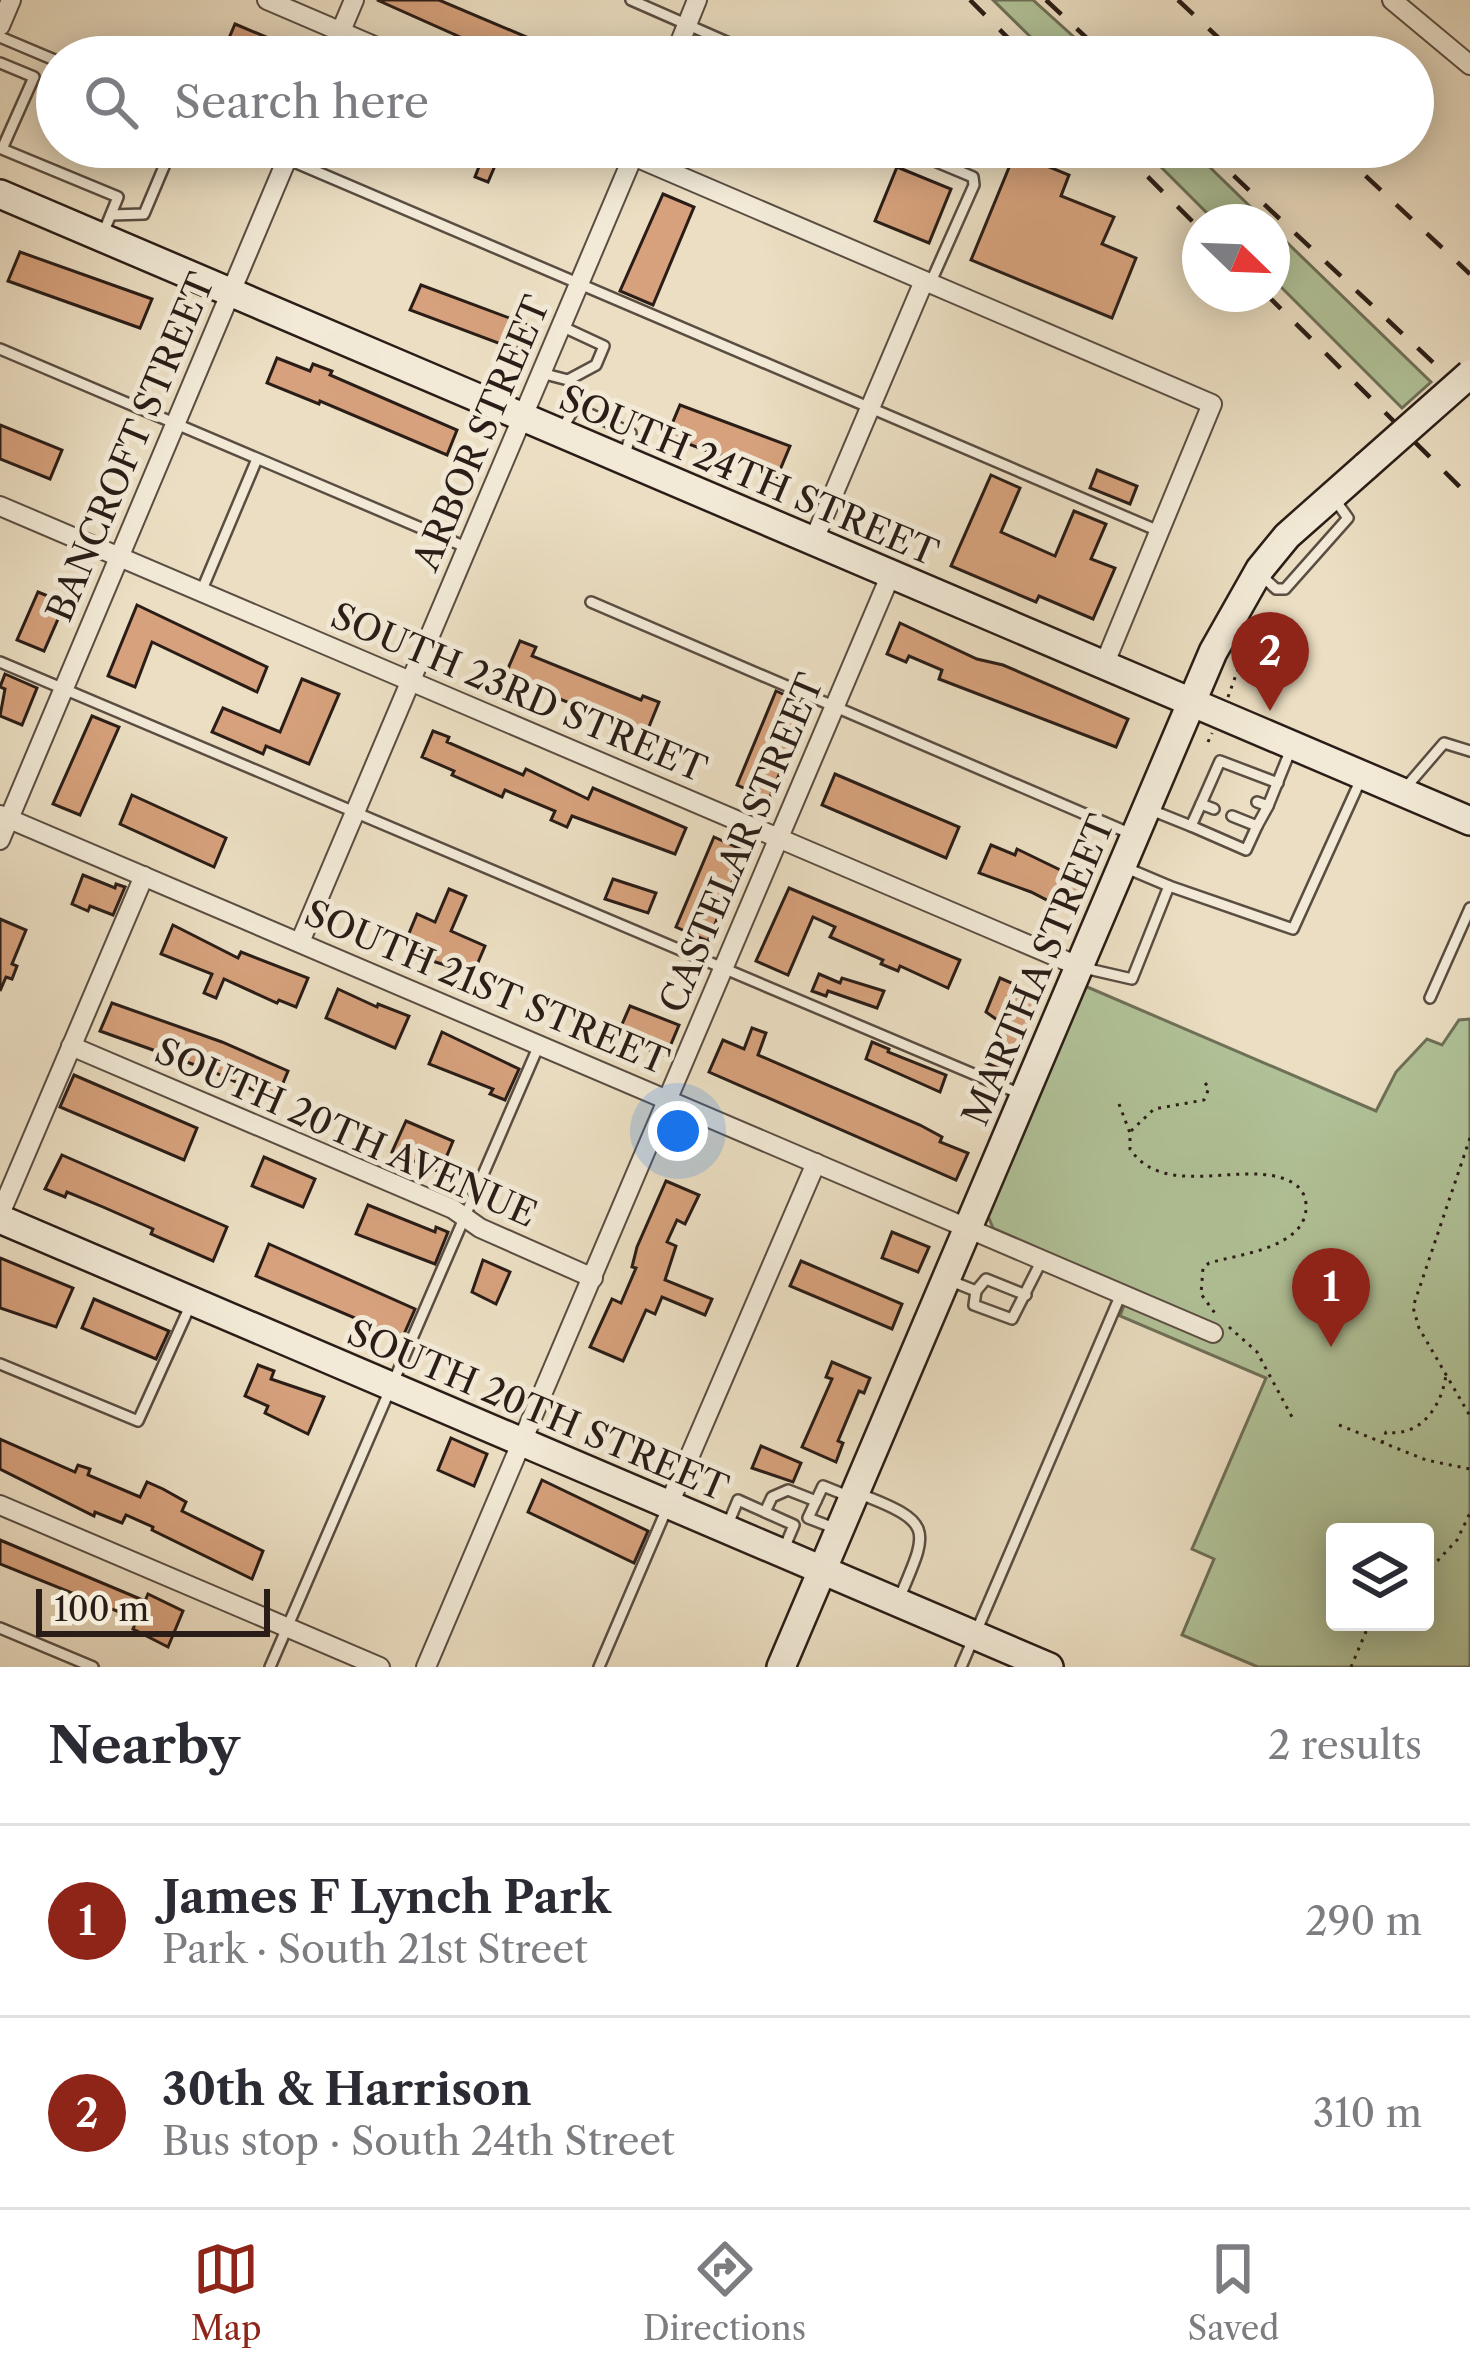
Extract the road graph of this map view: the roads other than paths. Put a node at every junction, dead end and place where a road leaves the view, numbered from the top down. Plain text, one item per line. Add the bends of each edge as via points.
1 (11, 0) edge
2 (267, 0) edge
3 (354, 0) edge
4 (631, 0) edge
5 (697, 0) edge
6 (1392, 0) edge
7 (687, 24) junction
8 (0, 26) edge
9 (340, 32) junction
10 (338, 36) edge
11 (350, 36) edge
12 (682, 36) edge
13 (714, 36) edge
14 (0, 37) edge
15 (36, 52) edge
16 (0, 63) edge
17 (1470, 65) edge
18 (36, 163) edge
19 (48, 168) edge
20 (163, 168) edge
21 (284, 168) edge
22 (323, 168) edge
23 (628, 168) edge
24 (671, 168) edge
25 (951, 168) edge
26 (0, 194) edge
27 (106, 226) junction
28 (927, 283) junction
29 (579, 285) junction
30 (231, 294) junction
31 (561, 326) junction
32 (0, 349) edge
33 (541, 373) junction
34 (1470, 374) edge
35 (870, 409) junction
36 (523, 418) junction
37 (176, 425) junction
38 (257, 459) junction
39 (0, 506) edge
40 (1160, 532) junction
41 (813, 542) junction
42 (468, 548) junction
43 (119, 557) junction
44 (891, 574) junction
45 (201, 592) junction
46 (591, 602) dead end
47 (0, 662) edge
48 (1104, 665) junction
49 (411, 682) junction
50 (62, 688) junction
51 (1191, 700) junction
52 (835, 707) junction
53 (1294, 744) junction
54 (1470, 751) edge
55 (1363, 775) junction
56 (1210, 783) junction
57 (1277, 783) junction
58 (1222, 788) dead end
59 (1402, 792) junction
60 (1201, 804) junction
61 (1146, 808) junction
62 (1214, 809) dead end
63 (355, 813) junction
64 (1232, 816) dead end
65 (4, 817) edge
66 (1470, 821) edge
67 (1191, 826) junction
68 (1256, 826) junction
69 (1134, 835) junction
70 (779, 838) junction
71 (0, 840) edge
72 (1121, 866) junction
73 (144, 876) junction
74 (1169, 886) junction
75 (1470, 908) edge
76 (300, 942) junction
77 (1078, 967) junction
78 (724, 968) junction
79 (1430, 998) dead end
80 (539, 1045) junction
81 (71, 1046) junction
82 (1024, 1096) junction
83 (669, 1100) junction
84 (816, 1163) junction
85 (0, 1216) edge
86 (464, 1217) junction
87 (968, 1228) junction
88 (1042, 1260) junction
89 (593, 1278) junction
90 (946, 1279) junction
91 (976, 1291) junction
92 (1121, 1294) junction
93 (1026, 1295) junction
94 (192, 1301) junction
95 (1213, 1333) dead end
96 (0, 1364) edge
97 (393, 1387) junction
98 (523, 1442) junction
99 (854, 1495) junction
100 (816, 1502) junction
101 (669, 1504) junction
102 (0, 1505) edge
103 (765, 1512) junction
104 (808, 1518) junction
105 (794, 1525) junction
106 (725, 1529) junction
107 (839, 1530) junction
108 (782, 1552) junction
109 (822, 1570) junction
110 (898, 1603) junction
111 (0, 1628) edge
112 (287, 1628) junction
113 (975, 1635) junction
114 (93, 1667) edge
115 (270, 1667) edge
116 (380, 1667) edge
117 (426, 1667) edge
118 (599, 1667) edge
119 (781, 1667) edge
120 (961, 1667) edge
121 (1048, 1667) edge

1 - 8 street
2 - 9 street
3 - 9 street
4 - 7 lane
5 - 7 street
6 - 17 street
7 - 12 street
7 - 13 lane
9 - 10 street
9 - 11 street
14 - 15 lane
16 - 18 lane via 34,77 2,149
19 - 27 lane via 118,197
20 - 27 lane via 144,214
21 - 30 street, BANCROFT STREET
22 - 29 lane
23 - 29 street, ARBOR STREET
24 - 28 street
25 - 28 lane via 974,185
26 - 27 main road, SOUTH 24TH STREET
27 - 30 main road, SOUTH 24TH STREET
28 - 35 street
28 - 40 street via 1212,404
29 - 31 street, ARBOR STREET
29 - 35 lane
30 - 36 main road, SOUTH 24TH STREET
30 - 37 street, BANCROFT STREET
31 - 33 street, ARBOR STREET
31 - 33 lane via 604,346 596,365 568,380
32 - 37 lane
33 - 36 street, ARBOR STREET
34 - 51 main road, MARTHA STREET, bridge via 1287,536 1258,572
35 - 40 lane
35 - 41 street
36 - 41 main road, SOUTH 24TH STREET
36 - 42 street, ARBOR STREET
37 - 38 lane
37 - 43 street, BANCROFT STREET
38 - 42 lane
38 - 45 lane
39 - 43 street, SOUTH 23RD STREET
40 - 48 street
41 - 44 main road, SOUTH 24TH STREET
42 - 49 street, ARBOR STREET
43 - 45 street, SOUTH 23RD STREET
43 - 50 street, BANCROFT STREET
44 - 48 main road, SOUTH 24TH STREET
44 - 52 street, CASTELAR STREET
45 - 49 street, SOUTH 23RD STREET
46 - 52 lane
47 - 50 lane
48 - 51 main road, SOUTH 24TH STREET
49 - 63 street, ARBOR STREET
49 - 70 street, SOUTH 23RD STREET
50 - 63 lane
50 - 65 street, BANCROFT STREET
51 - 53 main road, SOUTH 24TH STREET
51 - 61 main road, MARTHA STREET
52 - 69 lane
52 - 70 street, CASTELAR STREET
53 - 55 main road, SOUTH 24TH STREET
53 - 57 lane
54 - 59 lane via 1444,742
55 - 59 main road, SOUTH 24TH STREET
55 - 74 lane via 1293,929
56 - 57 lane via 1220,761
56 - 58 lane
56 - 60 lane
57 - 68 lane
59 - 66 main road, SOUTH 24TH STREET
60 - 62 lane
60 - 67 lane
61 - 67 lane
61 - 69 main road, MARTHA STREET
63 - 76 street, ARBOR STREET
63 - 78 lane
64 - 68 lane
65 - 71 street, BANCROFT STREET
65 - 73 street, SOUTH 21ST STREET
67 - 68 lane via 1246,850
69 - 72 main road, MARTHA STREET
70 - 77 street, SOUTH 23RD STREET
70 - 78 street, CASTELAR STREET
72 - 74 lane
72 - 77 main road, MARTHA STREET
73 - 76 street, SOUTH 21ST STREET
73 - 81 street
74 - 77 lane via 1132,980
75 - 79 lane
76 - 80 street, SOUTH 21ST STREET
77 - 82 main road, MARTHA STREET
78 - 82 lane
78 - 83 street, CASTELAR STREET
80 - 83 street, SOUTH 21ST STREET
80 - 86 lane
81 - 85 street
81 - 86 street, SOUTH 20TH AVENUE
82 - 87 main road, MARTHA STREET
83 - 84 street, SOUTH 21ST STREET
83 - 89 street, CASTELAR STREET
84 - 87 street, SOUTH 21ST STREET
84 - 101 street
85 - 94 main road, SOUTH 20TH STREET
86 - 89 street, SOUTH 20TH AVENUE
86 - 97 lane
87 - 88 street, SOUTH 21ST STREET
87 - 90 main road, MARTHA STREET
88 - 92 street, SOUTH 21ST STREET
88 - 93 lane
89 - 98 street, CASTELAR STREET
90 - 91 lane
90 - 99 main road, MARTHA STREET
91 - 93 lane via 986,1279
91 - 93 lane via 974,1305 1009,1319
92 - 95 street, SOUTH 21ST STREET
92 - 113 lane
94 - 96 lane via 139,1421
94 - 97 main road, SOUTH 20TH STREET
97 - 98 main road, SOUTH 20TH STREET
97 - 112 lane
98 - 101 main road, SOUTH 20TH STREET
98 - 117 street, CASTELAR STREET
99 - 100 lane via 823,1486
99 - 107 main road, MARTHA STREET
99 - 110 lane via 896,1508 920,1530 922,1546
100 - 103 lane via 788,1490 772,1496
100 - 104 lane
101 - 106 main road, SOUTH 20TH STREET
101 - 118 lane
102 - 112 street
103 - 105 lane
103 - 106 lane via 738,1500
104 - 105 lane
104 - 107 lane
105 - 108 lane
106 - 108 main road, SOUTH 20TH STREET
107 - 109 main road, MARTHA STREET
108 - 109 main road, SOUTH 20TH STREET
109 - 110 main road, SOUTH 20TH STREET
109 - 119 main road, MARTHA STREET
110 - 113 main road, SOUTH 20TH STREET
111 - 114 lane
112 - 115 lane
112 - 116 street
113 - 120 lane
113 - 121 main road, SOUTH 20TH STREET

